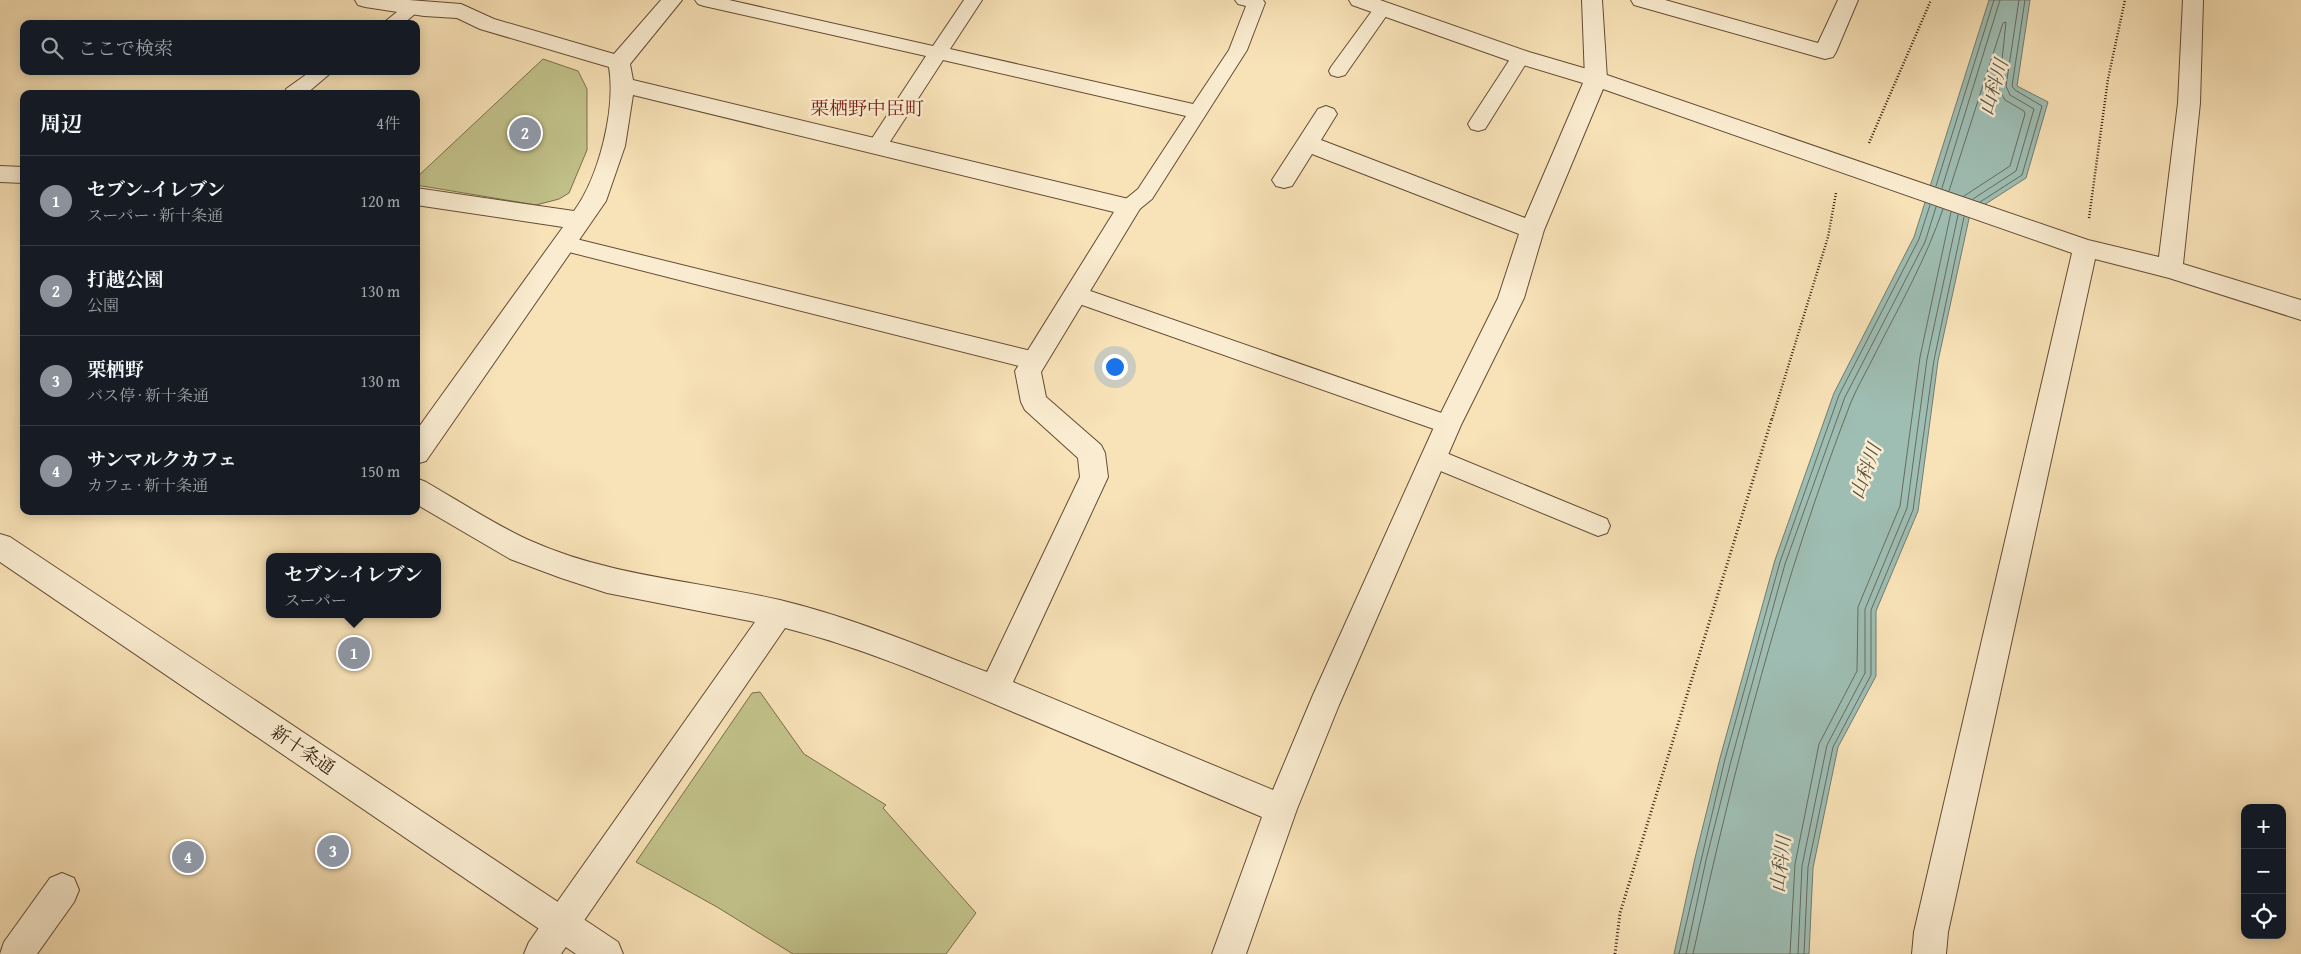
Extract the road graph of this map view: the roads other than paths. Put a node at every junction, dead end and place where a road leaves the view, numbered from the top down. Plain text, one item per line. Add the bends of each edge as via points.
1 (365, 0) edge
2 (672, 0) edge
3 (704, 0) edge
4 (973, 0) edge
5 (1244, 0) edge
6 (1359, 0) edge
7 (1592, 0) edge
8 (1641, 0) edge
9 (1848, 0) edge
10 (2193, 0) edge
11 (468, 6) edge
12 (414, 7) junction
13 (1383, 8) junction
14 (396, 20) edge
15 (937, 53) junction
16 (1521, 57) junction
17 (1338, 71) dead end
18 (621, 74) junction
19 (319, 75) edge
20 (1596, 79) junction
21 (298, 90) edge
22 (1199, 112) junction
23 (1326, 114) dead end
24 (1478, 124) dead end
25 (1309, 144) junction
26 (877, 146) junction
27 (0, 174) edge
28 (20, 175) edge
29 (1284, 180) dead end
30 (420, 197) edge
31 (1129, 207) junction
32 (580, 221) junction
33 (1532, 230) junction
34 (564, 244) junction
35 (2085, 248) junction
36 (2170, 269) junction
37 (1076, 294) junction
38 (2301, 310) edge
39 (1034, 361) junction
40 (1448, 425) junction
41 (420, 447) edge
42 (1434, 458) junction
43 (420, 492) edge
44 (1598, 526) dead end
45 (0, 546) edge
46 (778, 613) junction
47 (994, 689) junction
48 (1281, 809) junction
49 (62, 890) dead end
50 (562, 924) junction
51 (19, 953) edge
52 (541, 954) edge
53 (606, 954) edge
54 (1229, 954) edge
55 (1929, 954) edge

1 - 12 street
2 - 18 street
3 - 15 lane
4 - 15 lane
5 - 22 lane via 1256,3 1238,50
6 - 13 street
7 - 20 street
8 - 9 street via 1825,52
10 - 36 street via 2189,103
11 - 12 street
11 - 18 street via 487,24
12 - 14 lane
13 - 16 street
13 - 17 lane
15 - 22 lane
15 - 26 lane
16 - 20 street
16 - 24 lane
18 - 26 street
18 - 32 street via 614,146 594,201
19 - 21 lane
20 - 33 street
20 - 35 street
22 - 31 lane via 1145,194
23 - 25 street
25 - 29 street
25 - 33 street
26 - 31 street
27 - 28 street
30 - 32 street
31 - 37 street
32 - 34 street
33 - 40 street via 1511,298
34 - 39 lane
34 - 41 street
35 - 36 street
35 - 55 street via 1933,922
36 - 38 street
37 - 39 street
37 - 40 lane
39 - 47 street via 1028,371 1034,402 1091,453 1094,477
40 - 42 street
42 - 44 lane
42 - 48 street
43 - 46 street via 520,550 561,565 607,580
45 - 50 street, 新十条通
46 - 47 street via 881,645
46 - 50 street
47 - 48 street
48 - 54 street
49 - 51 street
50 - 52 street
50 - 53 street, 新十条通

